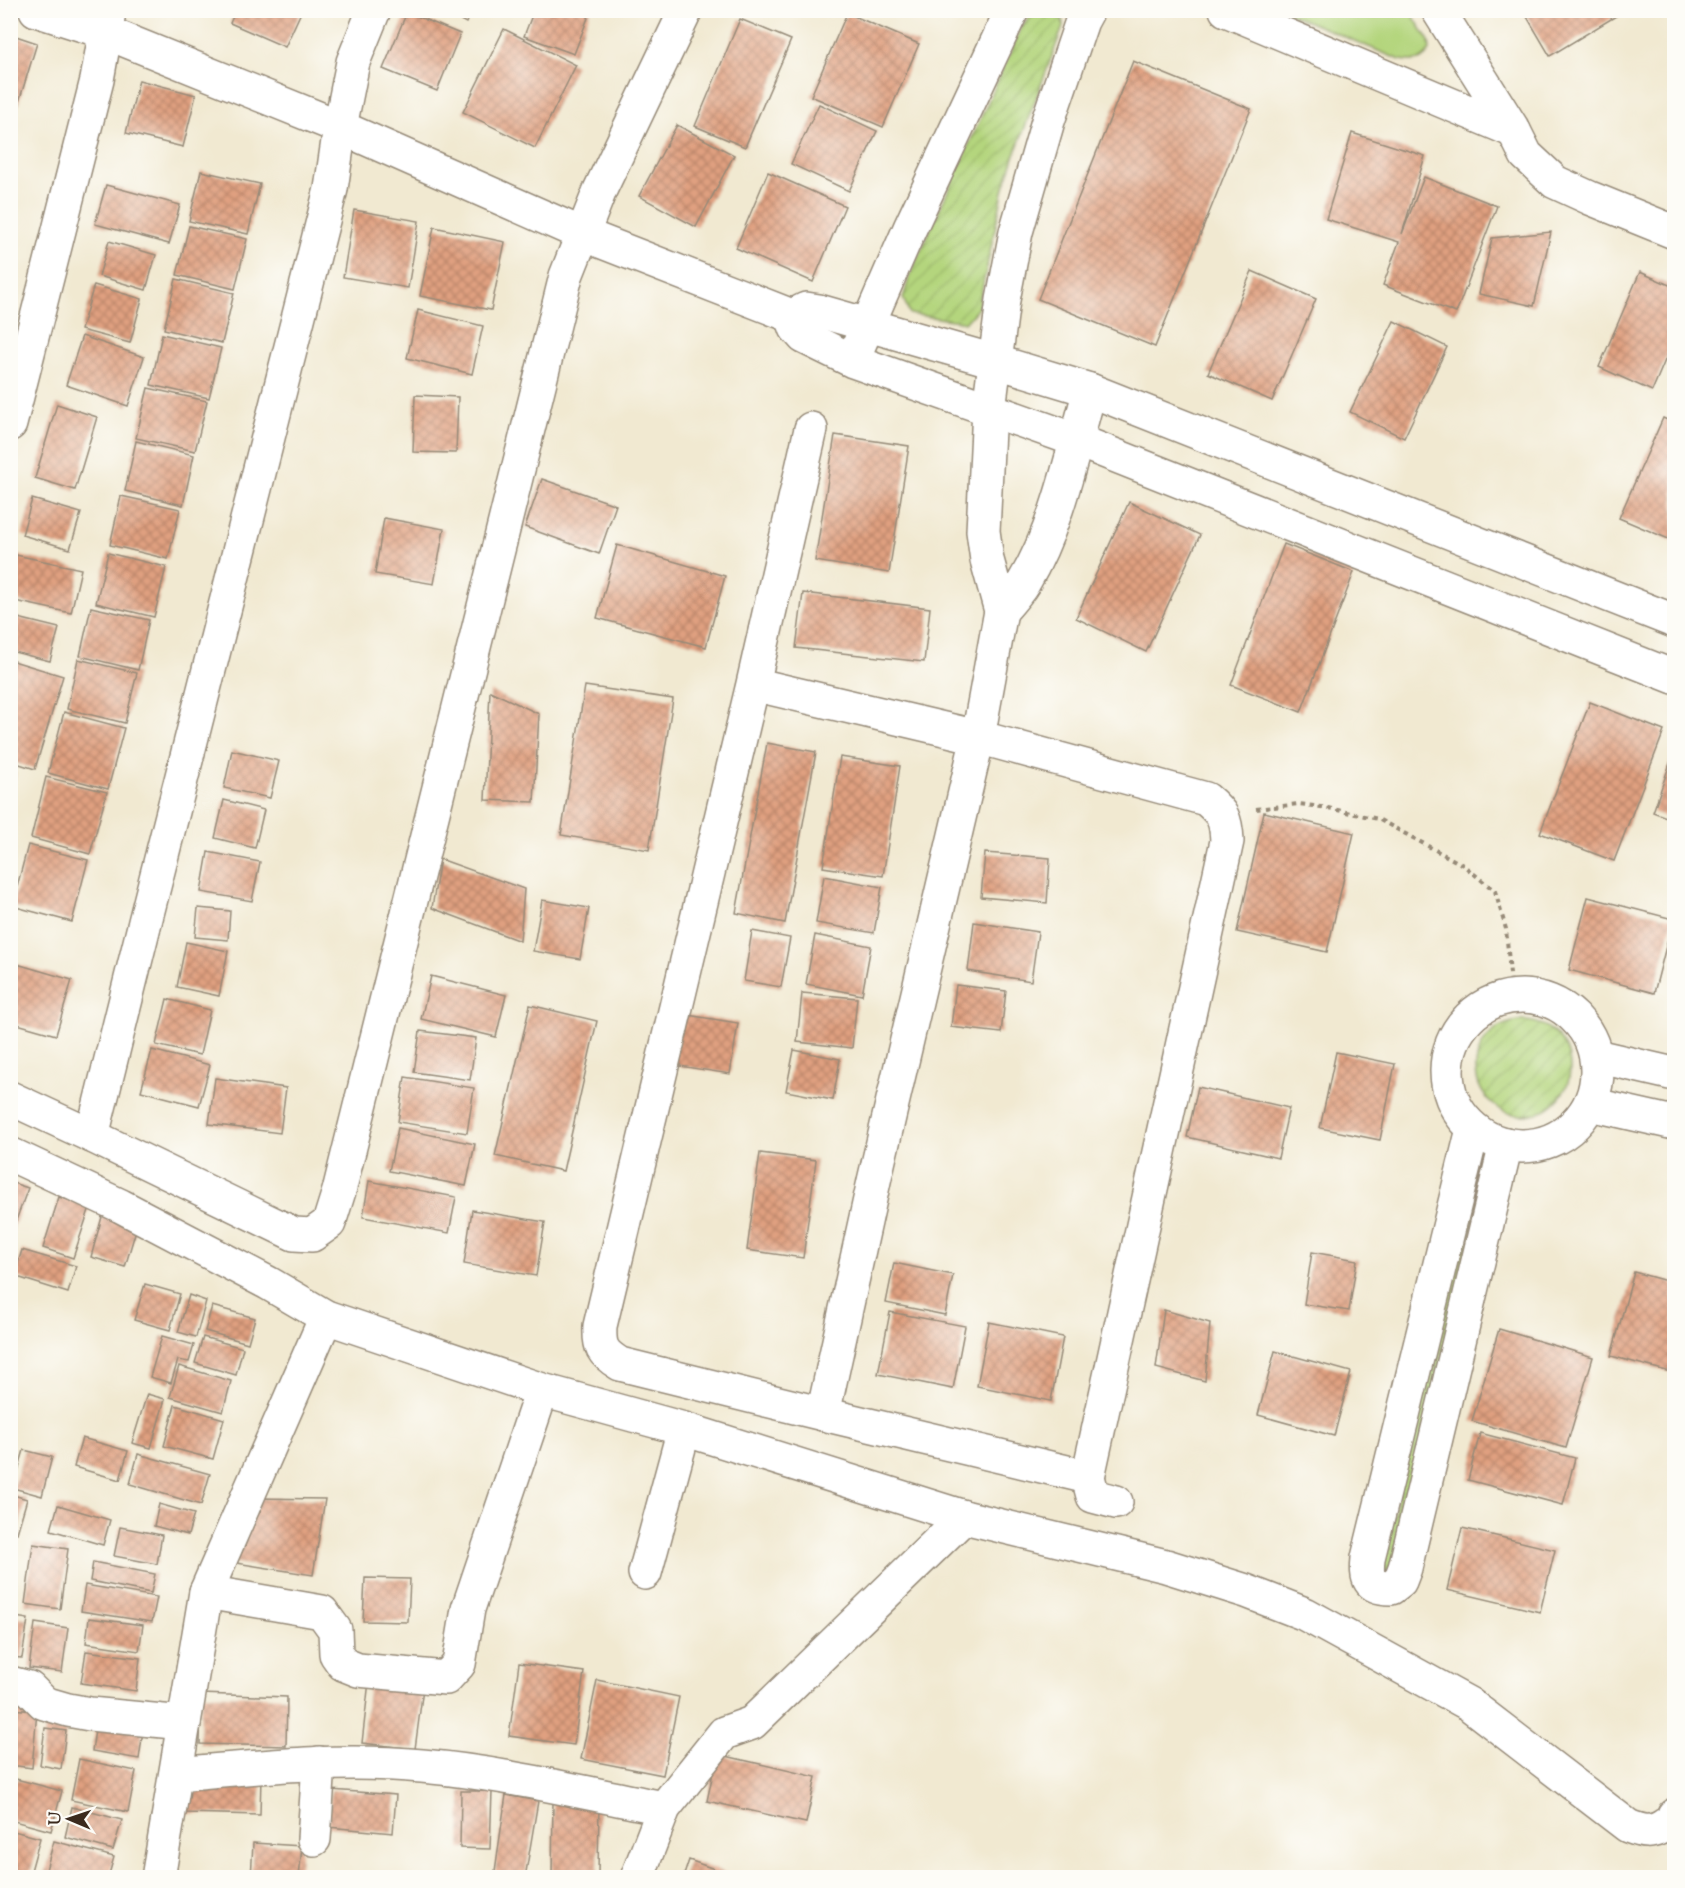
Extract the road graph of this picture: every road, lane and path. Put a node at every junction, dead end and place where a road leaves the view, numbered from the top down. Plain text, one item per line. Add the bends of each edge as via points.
1 (36, 10) edge
2 (374, 10) edge
3 (686, 10) edge
4 (1012, 10) edge
5 (1088, 10) edge
6 (1226, 10) edge
7 (1438, 10) edge
8 (107, 22) edge
9 (340, 127) junction
10 (1514, 131) junction
11 (1674, 232) edge
12 (582, 234) junction
13 (792, 316) junction
14 (867, 324) junction
15 (853, 361) junction
16 (994, 361) junction
17 (1090, 390) junction
18 (989, 409) junction
19 (10, 424) edge
20 (811, 429) dead end
21 (1076, 440) junction
22 (1001, 611) junction
23 (1674, 621) edge
24 (1674, 677) edge
25 (753, 684) junction
26 (978, 737) junction
27 (1226, 823) junction
28 (1512, 996) junction
29 (1596, 1056) junction
30 (1674, 1074) edge
31 (10, 1098) edge
32 (1590, 1104) junction
33 (1674, 1123) edge
34 (1473, 1129) junction
35 (92, 1136) junction
36 (1506, 1144) junction
37 (10, 1154) edge
38 (326, 1317) junction
39 (542, 1390) junction
40 (823, 1414) junction
41 (684, 1429) junction
42 (1088, 1477) junction
43 (1116, 1502) dead end
44 (964, 1517) junction
45 (645, 1574) dead end
46 (206, 1592) junction
47 (10, 1683) edge
48 (184, 1723) junction
49 (319, 1763) junction
50 (176, 1774) junction
51 (664, 1808) junction
52 (1674, 1815) edge
53 (314, 1839) dead end
54 (158, 1878) edge
55 (637, 1878) edge

1 - 8 street
2 - 9 street via 353,62
3 - 12 street
4 - 14 street
5 - 16 street via 1048,121 1016,231
6 - 10 street
7 - 10 street
8 - 9 street
8 - 19 street via 97,80
9 - 12 street
9 - 35 street via 332,189
10 - 11 street via 1526,155 1555,182
12 - 13 street
12 - 35 street via 566,276 329,1223 312,1235 294,1234
13 - 14 street via 806,309
13 - 15 street via 804,337
14 - 15 street
14 - 16 street
15 - 18 street
16 - 17 street
16 - 18 street
17 - 21 street
17 - 23 street
18 - 21 street
18 - 22 street via 983,531
20 - 25 street
21 - 22 street via 1038,554 1023,584
21 - 24 street
22 - 26 street
25 - 26 street
25 - 40 street via 599,1337 601,1347 620,1364
26 - 27 street via 1206,799 1220,811
26 - 40 street
27 - 28 path via 1254,809 1299,804 1328,808 1378,819 1463,865 1495,891 1506,929
27 - 42 street via 1227,841
28 - 29 street via 1544,999 1572,1014 1591,1040
28 - 34 street via 1469,1018 1452,1045 1448,1061 1451,1093
29 - 30 street
29 - 32 street
31 - 35 street
32 - 33 street
32 - 36 street via 1575,1124 1555,1138 1531,1146
34 - 36 street
34 - 36 street via 1368,1558 1366,1574 1381,1588 1391,1588 1400,1581 1405,1568
37 - 38 street via 121,1206
38 - 39 street
38 - 46 street
39 - 41 street
39 - 46 street via 468,1609 459,1664 446,1678 358,1670 343,1664 336,1654 335,1629 322,1612
40 - 42 street
41 - 44 street
41 - 45 street
42 - 43 street via 1093,1496
44 - 51 street via 752,1723 724,1733
44 - 52 street via 1166,1566 1305,1614 1469,1704 1628,1826 1655,1832 1673,1820
46 - 48 street
47 - 48 street via 29,1688 44,1703 68,1710
48 - 50 street
49 - 50 street
49 - 51 street via 420,1766 493,1775
49 - 53 street
50 - 54 street
51 - 55 street

